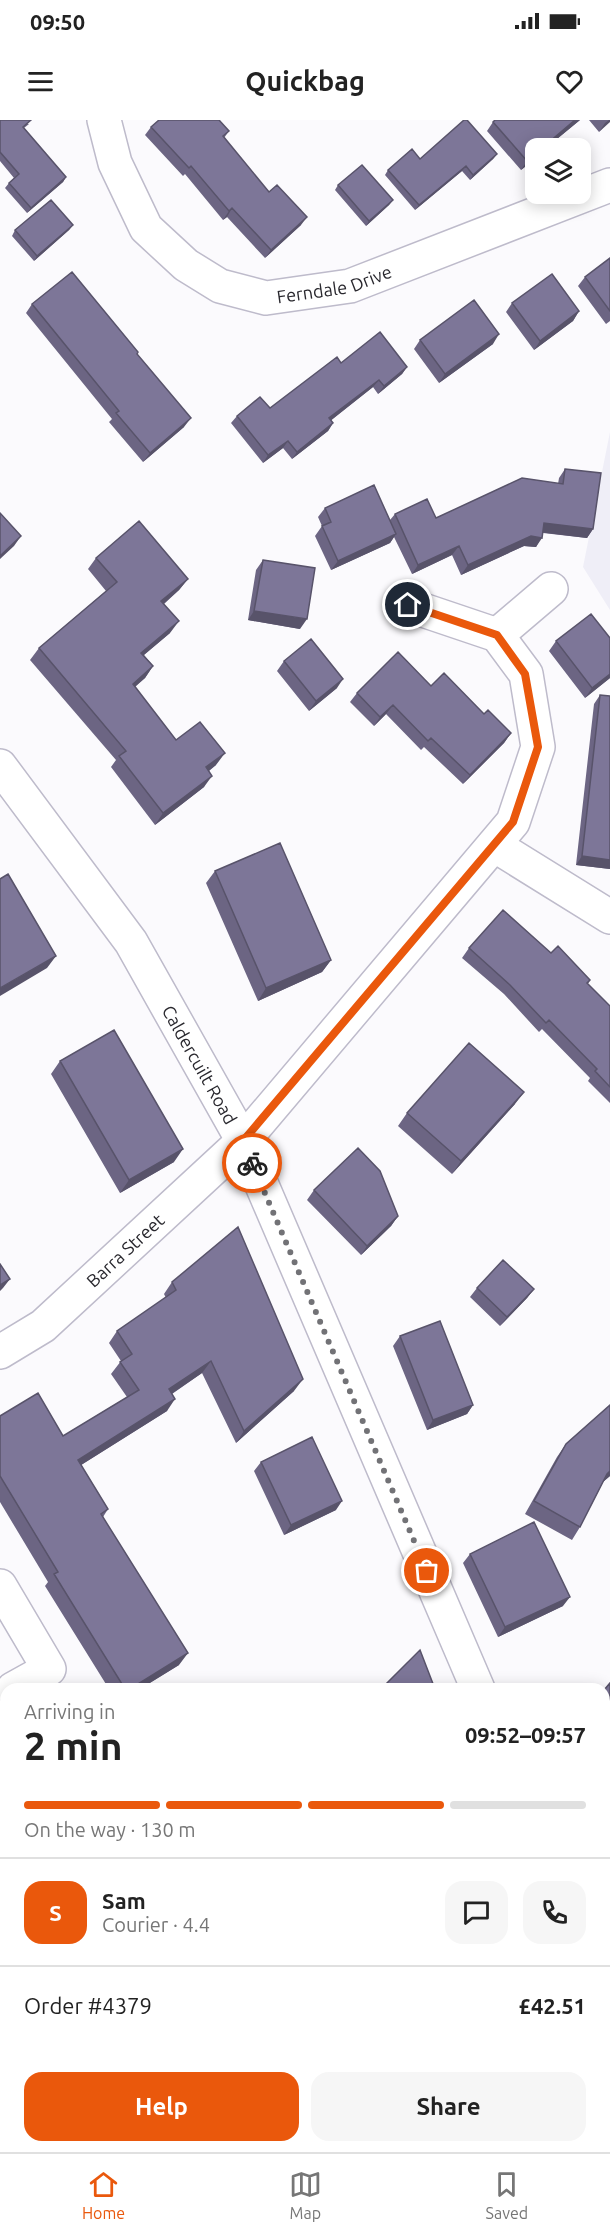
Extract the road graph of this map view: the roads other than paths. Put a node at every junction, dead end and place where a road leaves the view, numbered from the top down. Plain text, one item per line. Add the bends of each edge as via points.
1 (104, 120) edge
2 (610, 184) edge
3 (551, 589) dead end
4 (408, 605) dead end
5 (497, 635) junction
6 (4, 777) edge
7 (494, 845) junction
8 (610, 917) edge
9 (243, 1141) junction
10 (0, 1352) edge
11 (0, 1586) edge
12 (23, 1683) edge
13 (475, 1683) edge

1 - 2 street, Ferndale Drive via 115,163 146,228 186,265 220,286 266,298 350,286
3 - 5 street
4 - 5 street
5 - 7 street, Barra Street via 525,674 538,747 513,822
6 - 9 street, Caldercuilt Road via 130,942
7 - 8 street
7 - 9 street, Barra Street
9 - 10 street, Barra Street via 43,1326
9 - 13 street, Caldercuilt Road
11 - 12 street via 49,1669

